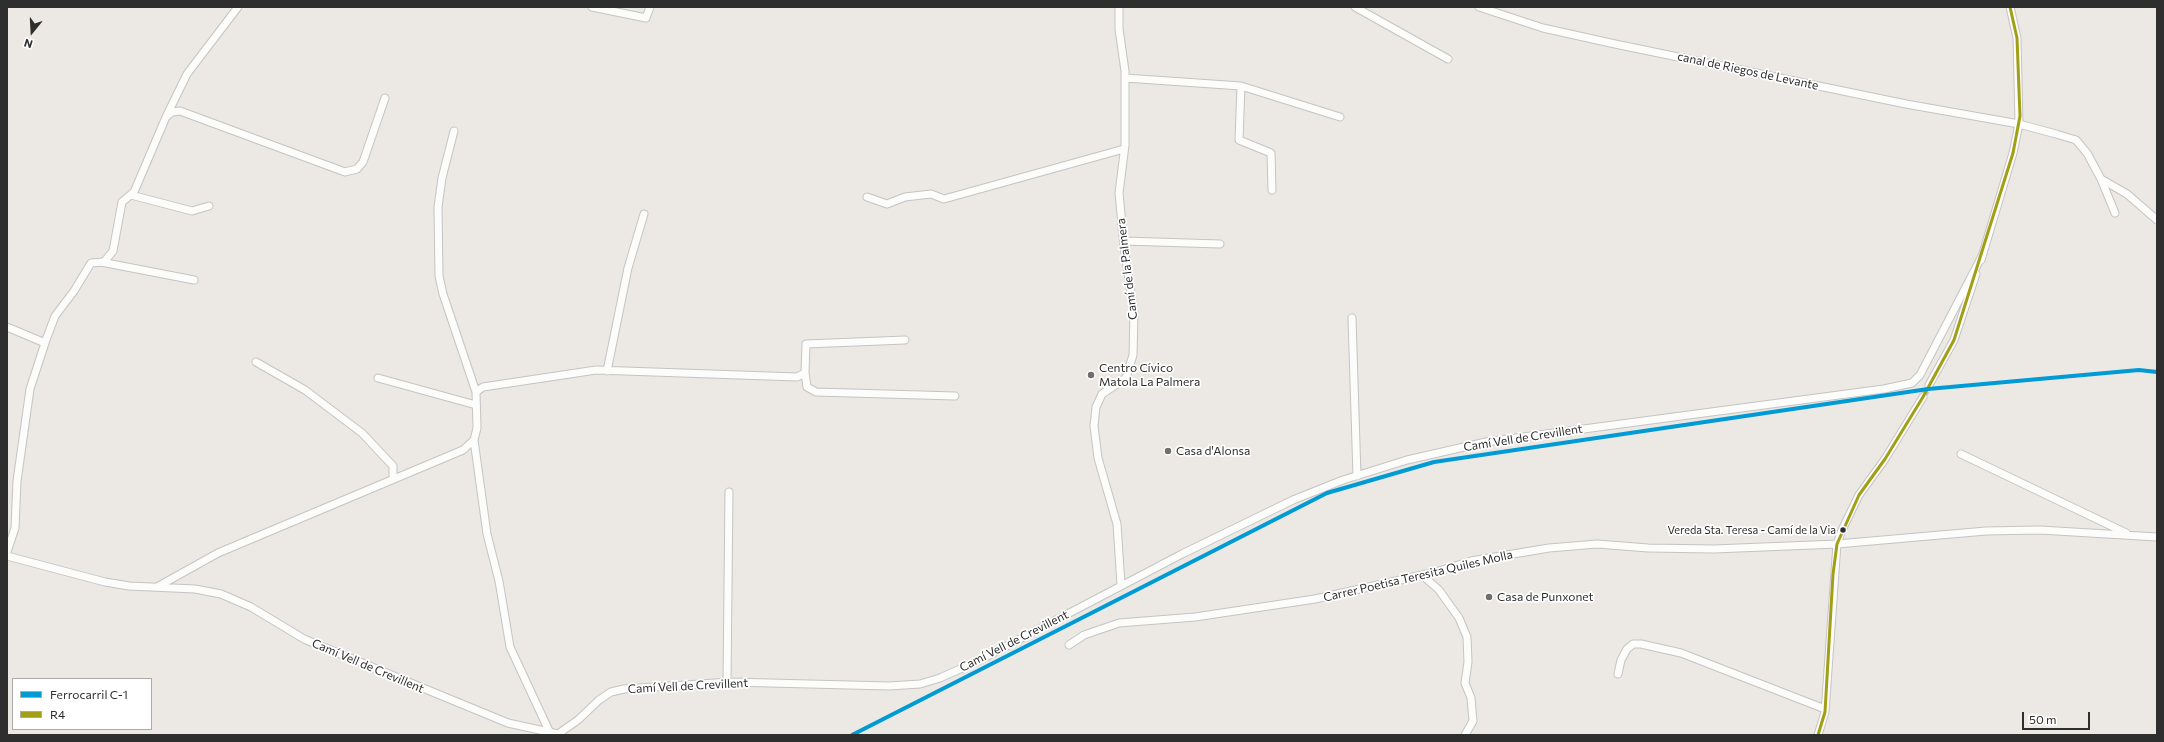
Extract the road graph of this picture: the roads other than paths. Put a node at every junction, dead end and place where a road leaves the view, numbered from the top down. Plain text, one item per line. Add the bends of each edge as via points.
1 (238, 7) edge
2 (592, 7) edge
3 (650, 7) edge
4 (1119, 7) edge
5 (1355, 7) edge
6 (1479, 7) edge
7 (2010, 7) edge
8 (1448, 59) dead end
9 (1125, 78) junction
10 (1241, 86) junction
11 (385, 98) dead end
12 (166, 116) junction
13 (1340, 117) dead end
14 (2019, 124) junction
15 (454, 131) dead end
16 (1124, 149) junction
17 (2101, 179) junction
18 (1272, 190) dead end
19 (131, 195) junction
20 (867, 197) dead end
21 (209, 206) dead end
22 (2115, 213) dead end
23 (644, 214) dead end
24 (2157, 220) edge
25 (1124, 241) junction
26 (1220, 244) dead end
27 (1982, 256) junction
28 (101, 262) junction
29 (194, 280) dead end
30 (1352, 318) dead end
31 (7, 327) edge
32 (905, 340) dead end
33 (45, 343) junction
34 (256, 362) dead end
35 (607, 371) junction
36 (805, 373) junction
37 (378, 378) dead end
38 (1929, 385) tunnel mouth
39 (476, 392) junction
40 (955, 396) dead end
41 (1923, 397) tunnel mouth
42 (476, 405) junction
43 (474, 440) junction
44 (1961, 454) dead end
45 (1357, 476) junction
46 (394, 479) junction
47 (729, 492) dead end
48 (2130, 535) junction
49 (2157, 537) edge
50 (1837, 544) junction
51 (7, 552) edge
52 (7, 556) edge
53 (1422, 575) junction
54 (1121, 585) junction
55 (157, 587) junction
56 (1069, 645) dead end
57 (1618, 674) dead end
58 (727, 682) junction
59 (1825, 709) junction
60 (556, 734) edge
61 (1465, 735) edge
62 (1818, 735) edge

1 - 12 street via 187,74
2 - 3 street via 646,18
4 - 9 street, Camí de la Palmera
5 - 8 street
6 - 14 street, canal de Riegos de Levante via 1543,28 1615,44 1906,104
7 - 14 street via 2017,38
9 - 10 street
9 - 16 street, Camí de la Palmera
10 - 13 street
10 - 18 street via 1239,140 1271,153
11 - 12 street via 363,162 357,169 346,172 180,111
12 - 19 street
14 - 17 street, canal de Riegos de Levante via 2076,140 2087,153
14 - 27 street via 2013,153
15 - 39 street via 442,178 438,207 439,276
16 - 20 street via 944,199 931,194 905,197 887,204
16 - 25 street, Camí de la Palmera via 1119,193
17 - 22 street, canal de Riegos de Levante
17 - 24 street via 2127,194
19 - 21 street via 192,211
19 - 28 street via 122,202 113,251 104,262
23 - 35 street via 628,268
25 - 26 street
25 - 54 street, Camí de la Palmera via 1134,313 1133,355 1126,378 1102,394 1096,407 1094,426 1098,458 1117,524
27 - 38 street via 1954,340
27 - 45 street, Camí Vell de Crevillent via 1920,375 1904,386 1486,442 1407,460
28 - 29 street
28 - 33 street via 91,263 55,316
30 - 45 street
31 - 33 street
32 - 36 street via 806,344
33 - 51 street via 30,389 16,481 15,528
34 - 46 street via 305,390 362,432 393,466
35 - 36 street via 797,377
35 - 39 street via 596,370 483,387
36 - 40 street via 807,387 816,392
37 - 42 street
39 - 42 street
41 - 50 street via 1885,459 1859,495
42 - 43 street via 477,428
43 - 46 street via 463,450
43 - 60 street via 487,534 502,596 510,647
44 - 48 street
45 - 54 street, Camí Vell de Crevillent via 1293,500
46 - 55 street via 218,553
47 - 58 street
48 - 49 street, Carrer Poetisa Teresita Quiles Molla
48 - 50 street, Carrer Poetisa Teresita Quiles Molla via 1986,530
50 - 53 street, Carrer Poetisa Teresita Quiles Molla via 1714,549 1597,544 1549,548 1471,561
50 - 59 street
52 - 55 street, Camí Vell de Crevillent via 105,582
53 - 56 street, Carrer Poetisa Teresita Quiles Molla via 1315,599 1252,609 1119,623 1084,635
53 - 61 street via 1439,590 1455,612 1467,637 1468,662 1465,683 1471,698 1473,721
54 - 58 street, Camí Vell de Crevillent via 978,661 920,684 889,686
55 - 60 street, Camí Vell de Crevillent via 195,589 221,594 251,607 304,638 350,658 508,723
57 - 59 street via 1627,649 1633,644 1641,644 1681,653
58 - 60 street, Camí Vell de Crevillent via 611,692
59 - 62 street

